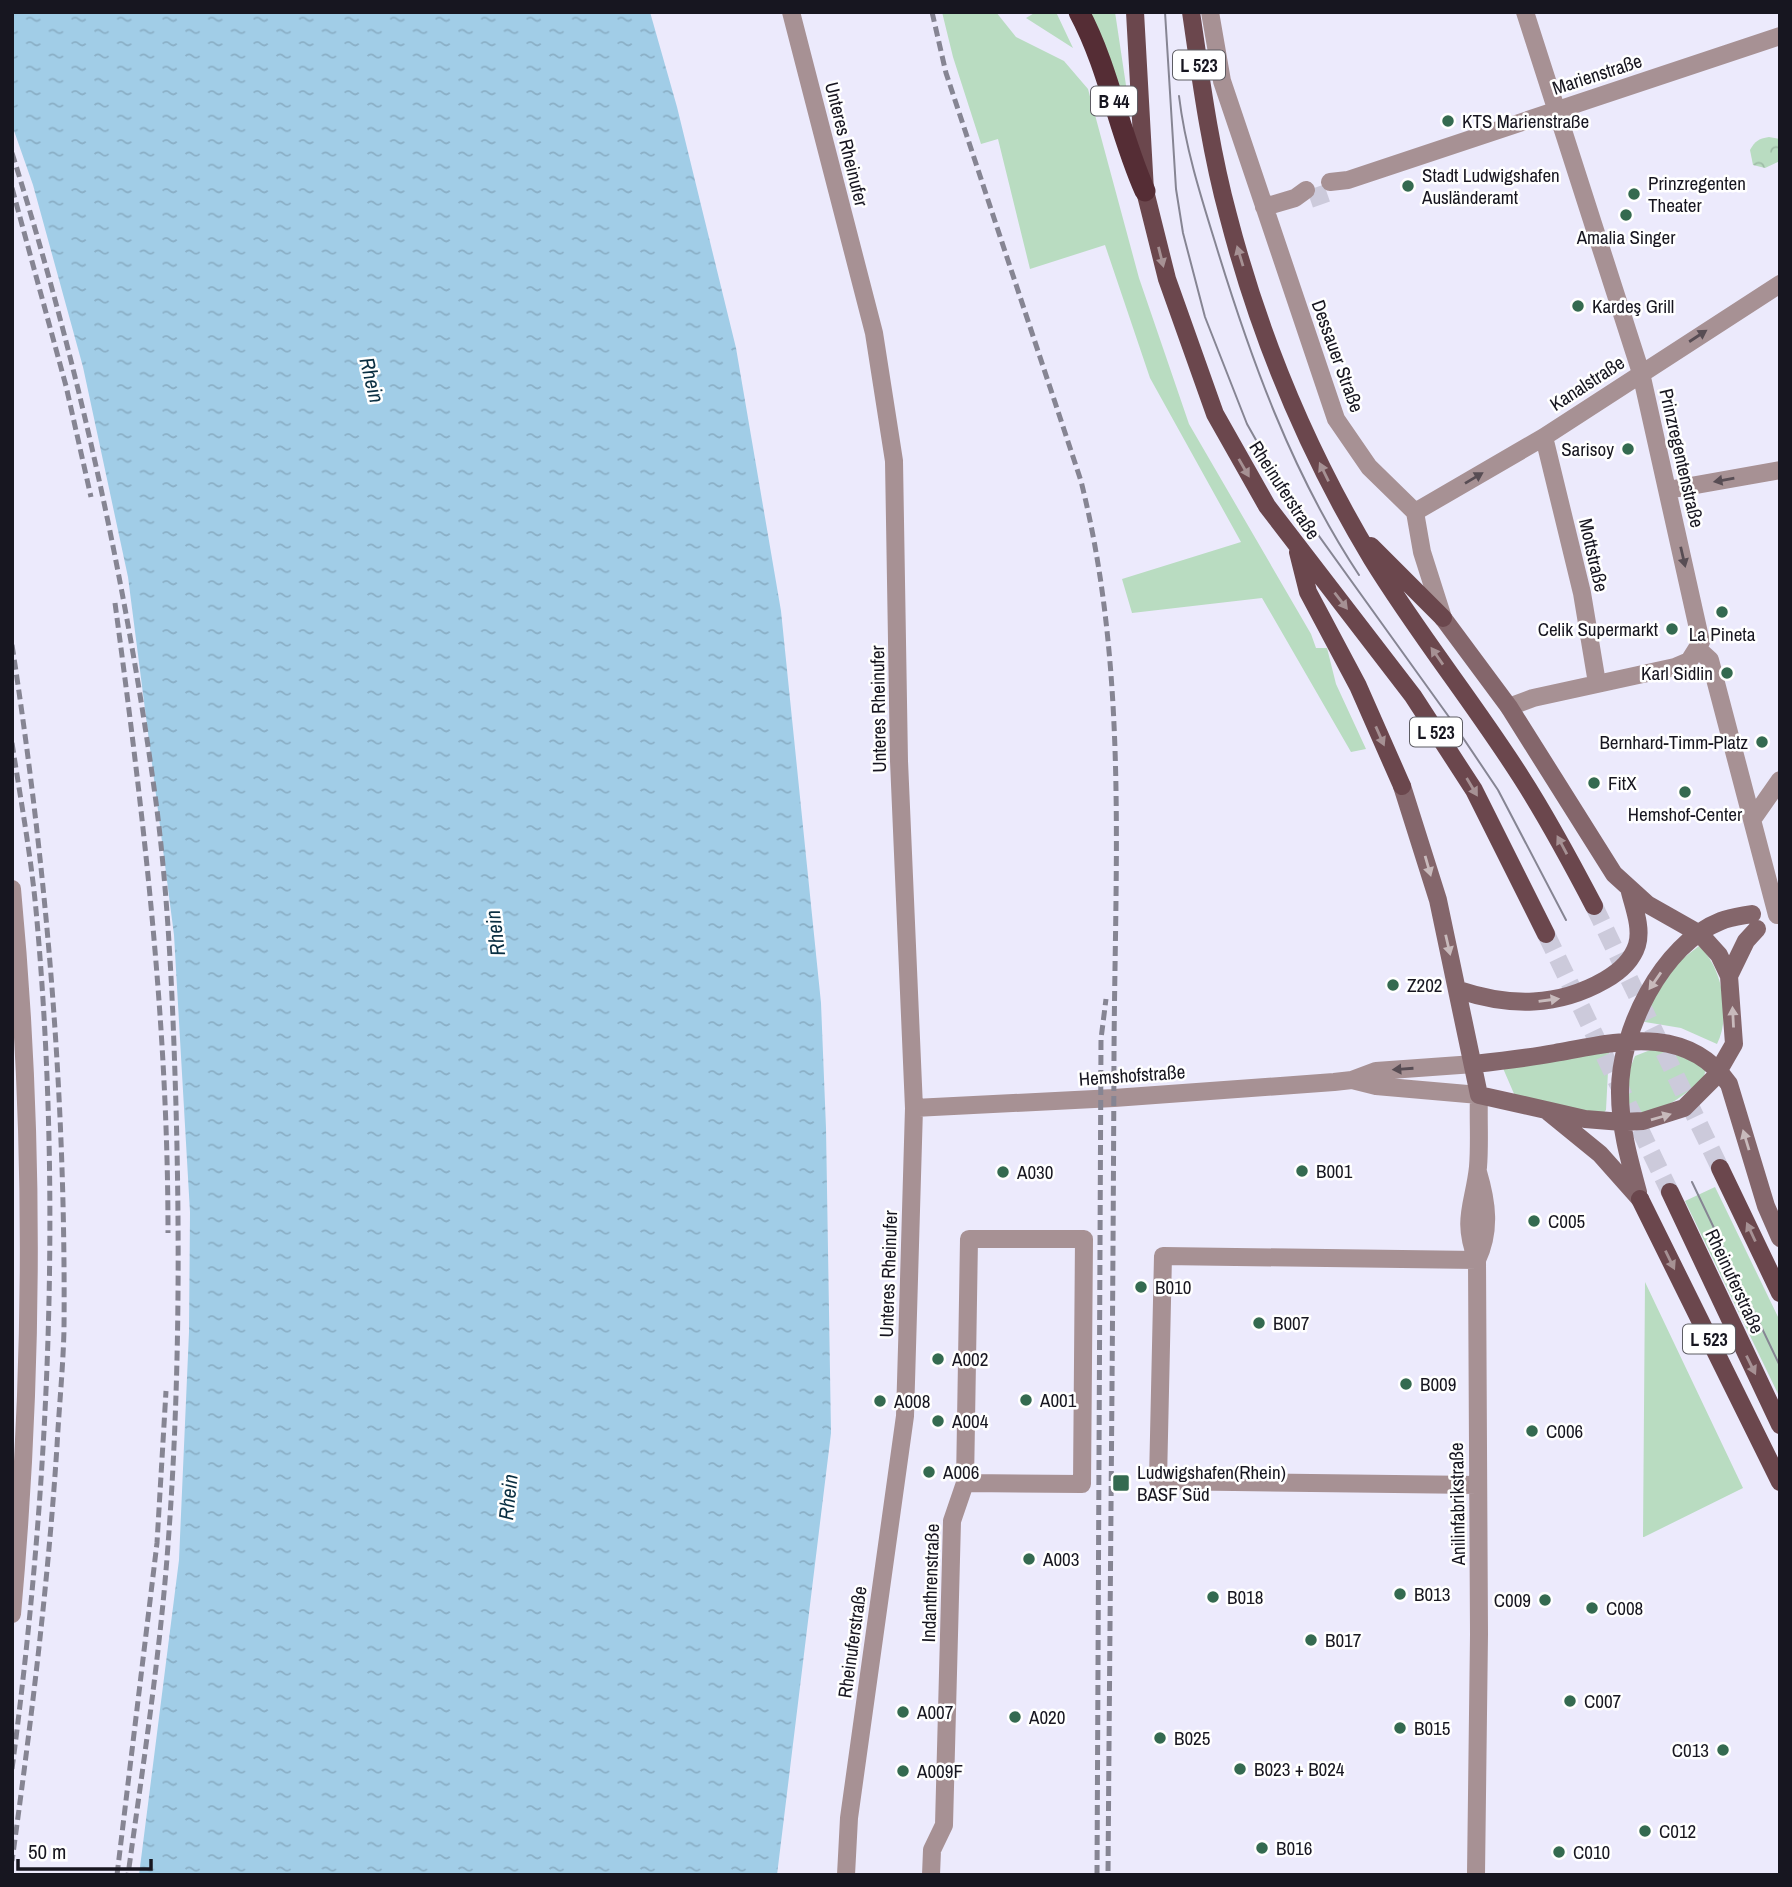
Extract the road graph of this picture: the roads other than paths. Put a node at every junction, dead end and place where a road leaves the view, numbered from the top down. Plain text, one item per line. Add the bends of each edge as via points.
1 (791, 12) edge
2 (1079, 12) edge
3 (1135, 12) edge
4 (1191, 12) edge
5 (1210, 12) edge
6 (1525, 12) edge
7 (1780, 37) edge
8 (1555, 110) junction
9 (1337, 185) tunnel mouth
10 (1145, 191) junction
11 (1304, 195) tunnel mouth
12 (1264, 207) junction
13 (1780, 284) edge
14 (1641, 373) junction
15 (1544, 437) junction
16 (1780, 470) edge
17 (1668, 490) junction
18 (1415, 512) junction
19 (1356, 532) junction
20 (1297, 549) junction
21 (1443, 618) junction
22 (1699, 650) junction
23 (1597, 683) junction
24 (1509, 707) junction
25 (1780, 780) edge
26 (1752, 820) junction
27 (12, 888) edge
28 (1630, 892) junction
29 (1594, 906) tunnel mouth
30 (1778, 915) edge
31 (1755, 922) junction
32 (1546, 933) tunnel mouth
33 (1700, 934) junction
34 (1729, 976) junction
35 (17, 987) edge
36 (1459, 990) junction
37 (1628, 1040) junction
38 (1474, 1064) junction
39 (1720, 1072) junction
40 (1352, 1080) junction
41 (1479, 1095) junction
42 (914, 1108) junction
43 (1546, 1110) junction
44 (1622, 1122) junction
45 (1720, 1168) tunnel mouth
46 (1670, 1192) tunnel mouth
47 (1640, 1199) junction
48 (1780, 1238) edge
49 (1477, 1260) junction
50 (1780, 1293) edge
51 (905, 1416) joint
52 (1780, 1425) edge
53 (1780, 1482) edge
54 (965, 1483) junction
55 (1477, 1485) junction
56 (12, 1614) edge
57 (846, 1875) edge
58 (931, 1875) edge
59 (1476, 1875) edge

1 - 42 street, Unteres Rheinufer via 874,333 894,461 899,761
2 - 10 highway, B 44
3 - 10 main road, Rheinuferstraße / L 523
19 -> 4 main road, Rheinuferstraße / L 523 via 1299,419 1227,214
5 - 12 street, Dessauer Straße via 1222,81
6 - 8 street, Prinzregentenstraße
7 - 8 street, Marienstraße
8 - 9 street, Marienstraße
8 - 14 street, Prinzregentenstraße
10 -> 20 main road, Rheinuferstraße / L 523 via 1167,279 1215,414 1241,464
11 - 12 street
12 - 18 street, Dessauer Straße via 1336,419 1369,467
14 -> 13 street, Kanalstraße
14 - 15 street, Kanalstraße
14 - 17 street, Prinzregentenstraße
18 -> 15 street, Kanalstraße
15 - 23 street, Mottstraße via 1582,593
16 -> 17 street
17 -> 22 street, Prinzregentenstraße via 1700,630
18 - 21 street
19 - 21 main road
29 -> 19 main road, Rheinuferstraße / L 523 via 1520,775
20 -> 32 main road, Rheinuferstraße / L 523 via 1364,629 1447,748 1474,790
20 -> 36 main road via 1308,592 1358,686 1402,786 1435,889
21 - 24 main road, L 523
22 - 23 street via 1675,667
22 - 26 street, Prinzregentenstraße via 1710,660
23 - 24 street
24 - 28 main road, L 523 via 1614,874
25 - 26 street
26 - 30 street, Prinzregentenstraße
27 - 35 street
28 - 33 main road, L 523
36 -> 28 main road via 1520,1003 1556,1000 1596,985 1629,961 1637,946
30 - 31 street
31 - 33 main road via 1720,921
31 - 34 main road
33 - 34 main road, L 523 via 1719,955
33 -> 37 main road via 1649,989
39 -> 34 main road, L 523 via 1734,1044
35 - 56 street via 29,1128 31,1303 23,1498
36 - 38 main road
37 - 38 main road, Hemshofstraße
37 - 39 main road, Hemshofstraße via 1667,1041
37 - 44 main road via 1620,1091
38 -> 40 street, Hemshofstraße via 1376,1071
38 - 41 main road
44 -> 39 main road, L 523 via 1668,1116 1684,1108
48 -> 39 main road
40 - 41 street, Hemshofstraße
40 - 42 street, Hemshofstraße
41 - 43 main road, L 523
41 - 49 street, Anilinfabrikstraße via 1478,1170 1470,1201 1469,1240
42 - 51 street, Unteres Rheinufer
43 - 44 main road, L 523
43 - 47 main road, L 523 via 1600,1154
44 - 47 main road
50 -> 45 main road, Rheinuferstraße
46 -> 52 main road, Rheinuferstraße / L 523
47 -> 53 main road, L 523
49 - 55 street, Anilinfabrikstraße
49 - 55 street via 1163,1256 1158,1480
51 - 57 street, Rheinuferstraße via 849,1818
54 - 54 street, Indanthrenstraße via 969,1239 1084,1239 1082,1483
54 - 58 street, Indanthrenstraße via 952,1521 944,1825 932,1850
55 - 59 street, Anilinfabrikstraße

